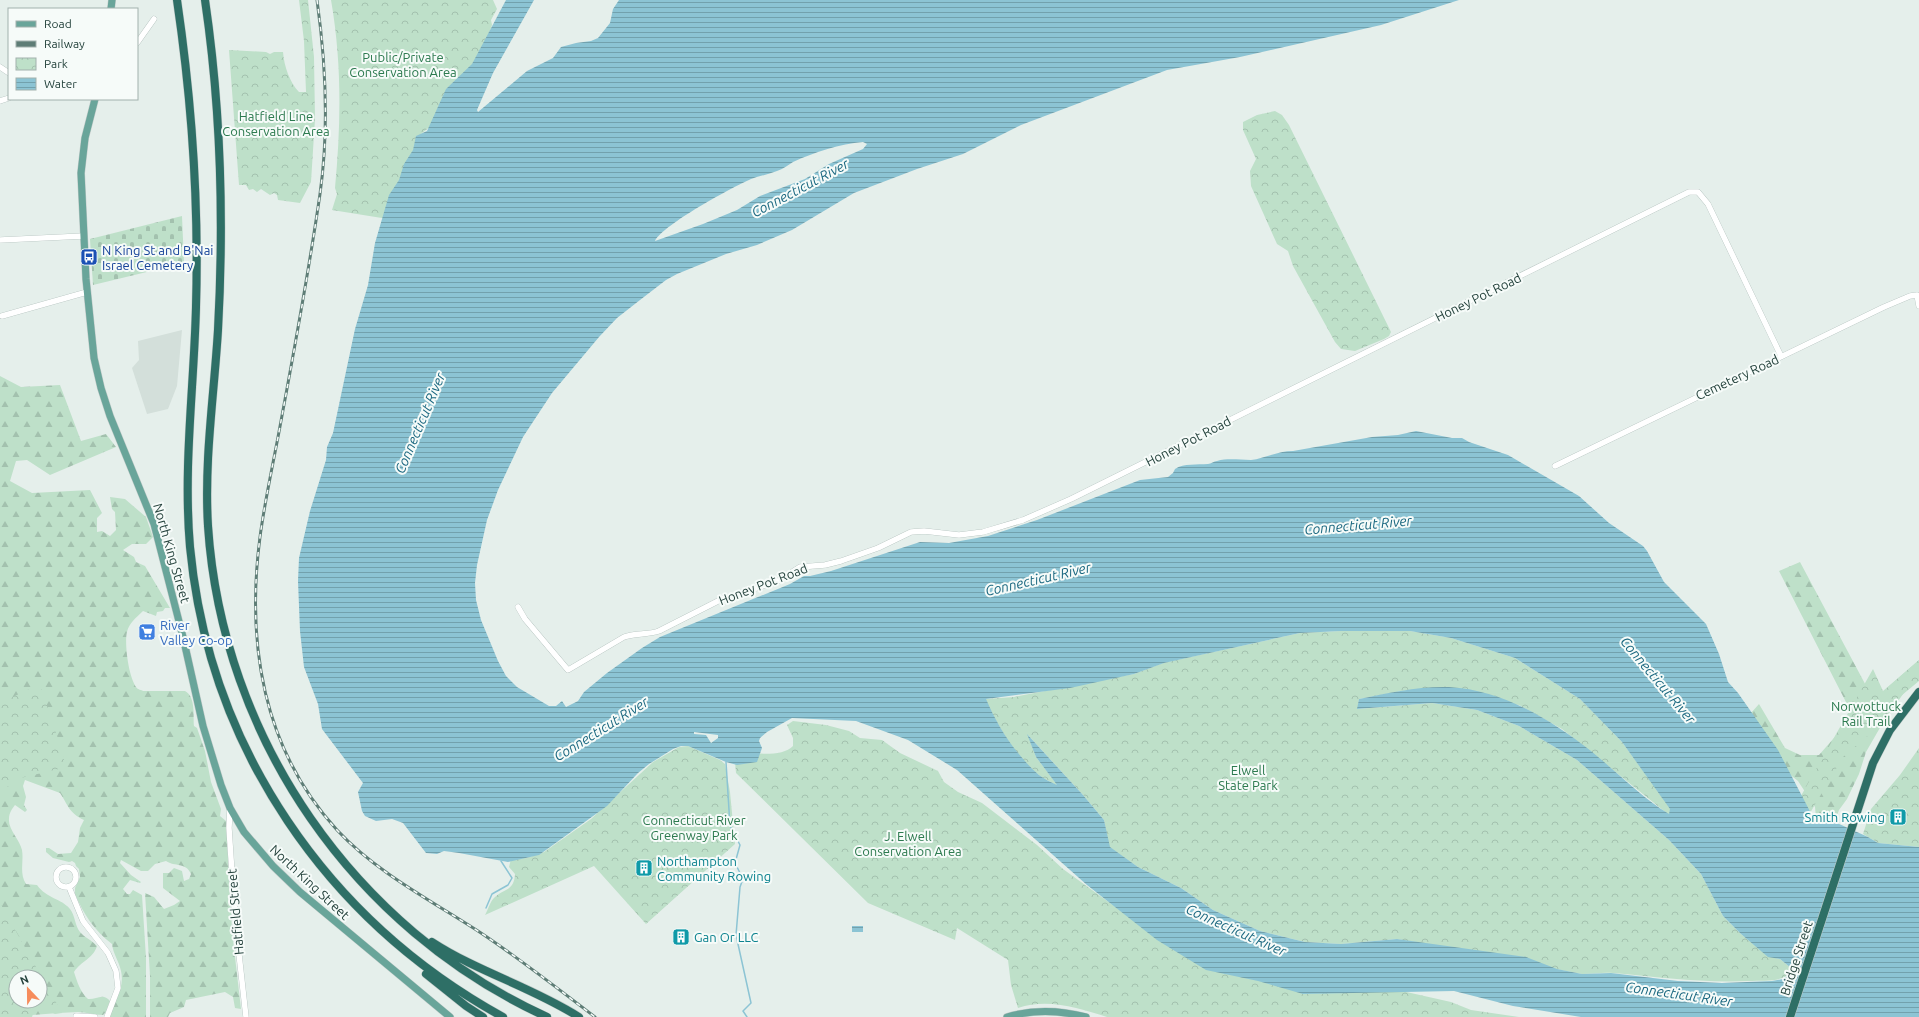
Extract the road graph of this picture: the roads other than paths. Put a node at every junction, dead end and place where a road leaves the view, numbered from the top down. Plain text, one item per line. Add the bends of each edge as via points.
1 (177, 0) edge
2 (205, 0) edge
3 (154, 19) dead end
4 (138, 42) edge
5 (95, 100) edge
6 (84, 236) junction
7 (0, 240) edge
8 (87, 292) junction
9 (1918, 294) edge
10 (1919, 306) edge
11 (2, 316) dead end
12 (1781, 356) junction
13 (1554, 466) dead end
14 (518, 607) dead end
15 (1919, 692) edge
16 (230, 808) junction
17 (344, 863) junction
18 (69, 887) dead end
19 (391, 940) junction
20 (76, 1016) edge
21 (95, 1017) edge
22 (107, 1017) edge
23 (246, 1017) edge
24 (450, 1017) edge
25 (483, 1017) edge
26 (502, 1017) edge
27 (547, 1017) edge
28 (579, 1017) edge
29 (1007, 1017) edge
30 (1086, 1017) edge
31 (1790, 1017) edge

1 - 19 highway via 195,174 196,305 187,497 192,564 202,624 212,662 231,714 273,800 333,881
2 - 17 highway via 214,75 220,205 218,332 207,471 208,526 214,583 230,653 258,730 296,799
3 - 4 street
5 - 6 main road, North King Street via 82,156
6 - 7 street
6 - 8 main road, North King Street
8 - 11 street
8 - 16 main road, North King Street via 94,358 101,388 154,524 203,726 215,769
9 - 10 street
9 - 12 street, Cemetery Road via 1884,307
12 - 13 street, Cemetery Road
12 - 14 street, Honey Pot Road via 1708,204 1698,192 1689,192 1071,499 1023,520 967,535 914,531 842,561 800,567 778,581 722,599 659,631 624,637 568,670
15 - 31 highway, Bridge Street via 1904,709 1877,755
16 - 23 street, Hatfield Street via 235,918
16 - 24 main road, North King Street via 244,832 286,879
17 - 27 highway via 379,902 429,945 488,986
17 - 28 highway via 399,915 435,943 471,964 550,1000
18 - 22 street via 83,921 108,953 116,971 118,988
19 - 25 highway via 434,981
19 - 26 highway via 445,981
20 - 21 street
29 - 30 main road via 1047,1011

